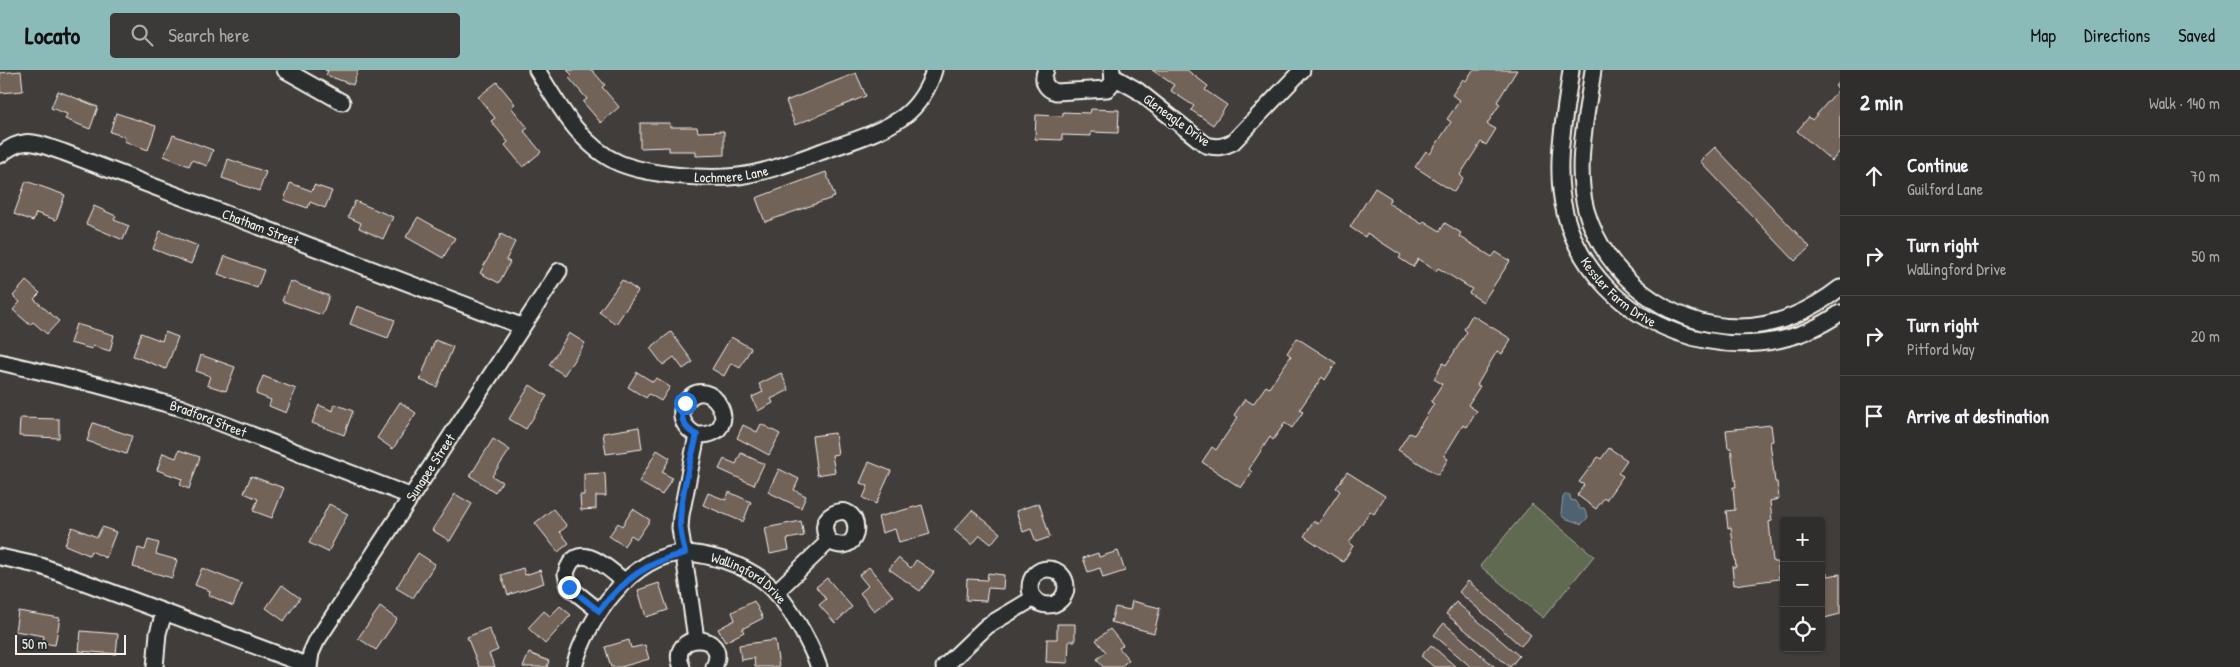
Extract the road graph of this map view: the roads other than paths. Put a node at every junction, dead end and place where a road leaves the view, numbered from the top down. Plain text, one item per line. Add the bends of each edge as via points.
1 (285, 70) edge
2 (537, 70) edge
3 (934, 70) edge
4 (1046, 70) edge
5 (1571, 70) edge
6 (1593, 70) edge
7 (1292, 73) edge
8 (1113, 74) edge
9 (342, 102) dead end
10 (0, 155) edge
11 (559, 271) dead end
12 (1840, 288) edge
13 (1840, 313) edge
14 (521, 326) junction
15 (0, 362) edge
16 (697, 435) dead end
17 (410, 496) junction
18 (829, 541) dead end
19 (685, 553) junction
20 (0, 557) edge
21 (625, 582) junction
22 (776, 592) junction
23 (1034, 598) dead end
24 (599, 611) junction
25 (164, 613) junction
26 (696, 639) junction
27 (309, 666) edge
28 (155, 667) edge
29 (574, 667) edge
30 (682, 667) edge
31 (714, 667) edge
32 (819, 667) edge
33 (944, 667) edge

1 - 9 street
2 - 3 street, Lochmere Lane via 576,130 602,154 651,172 721,177 773,168 872,133 903,117 916,106
4 - 8 street, Gleneagle Drive via 1043,75 1045,85 1056,92 1102,91 1110,86
5 - 13 street, Kessler Farm Drive via 1559,163 1566,216 1579,248 1598,277 1623,302 1652,322 1683,336 1742,345 1788,338 1821,325
6 - 12 street, Kessler Farm Drive via 1581,174 1586,209 1608,256 1636,288 1688,318 1740,327 1772,322 1805,311
7 - 8 street, Gleneagle Drive via 1233,142 1215,148 1206,145
10 - 14 street, Chatham Street via 12,146 29,141 63,152
11 - 14 street, Sunapee Street
14 - 17 street, Sunapee Street
15 - 17 street, Bradford Street via 182,408
16 - 19 street via 681,515
17 - 27 street, Sunapee Street via 316,642
18 - 22 street
19 - 21 street, Wallingford Drive via 642,568
19 - 22 street, Wallingford Drive via 713,557 738,566
19 - 26 street
20 - 25 street via 41,566
21 - 24 street, Wallingford Drive
21 - 24 street via 595,558 582,556 571,562 566,574 569,587
22 - 32 street, Wallingford Drive
23 - 33 street via 987,626
24 - 29 street, Wallingford Drive via 588,628
25 - 27 street
25 - 28 street via 158,633
26 - 30 street via 681,650
26 - 31 street via 712,646 717,656

